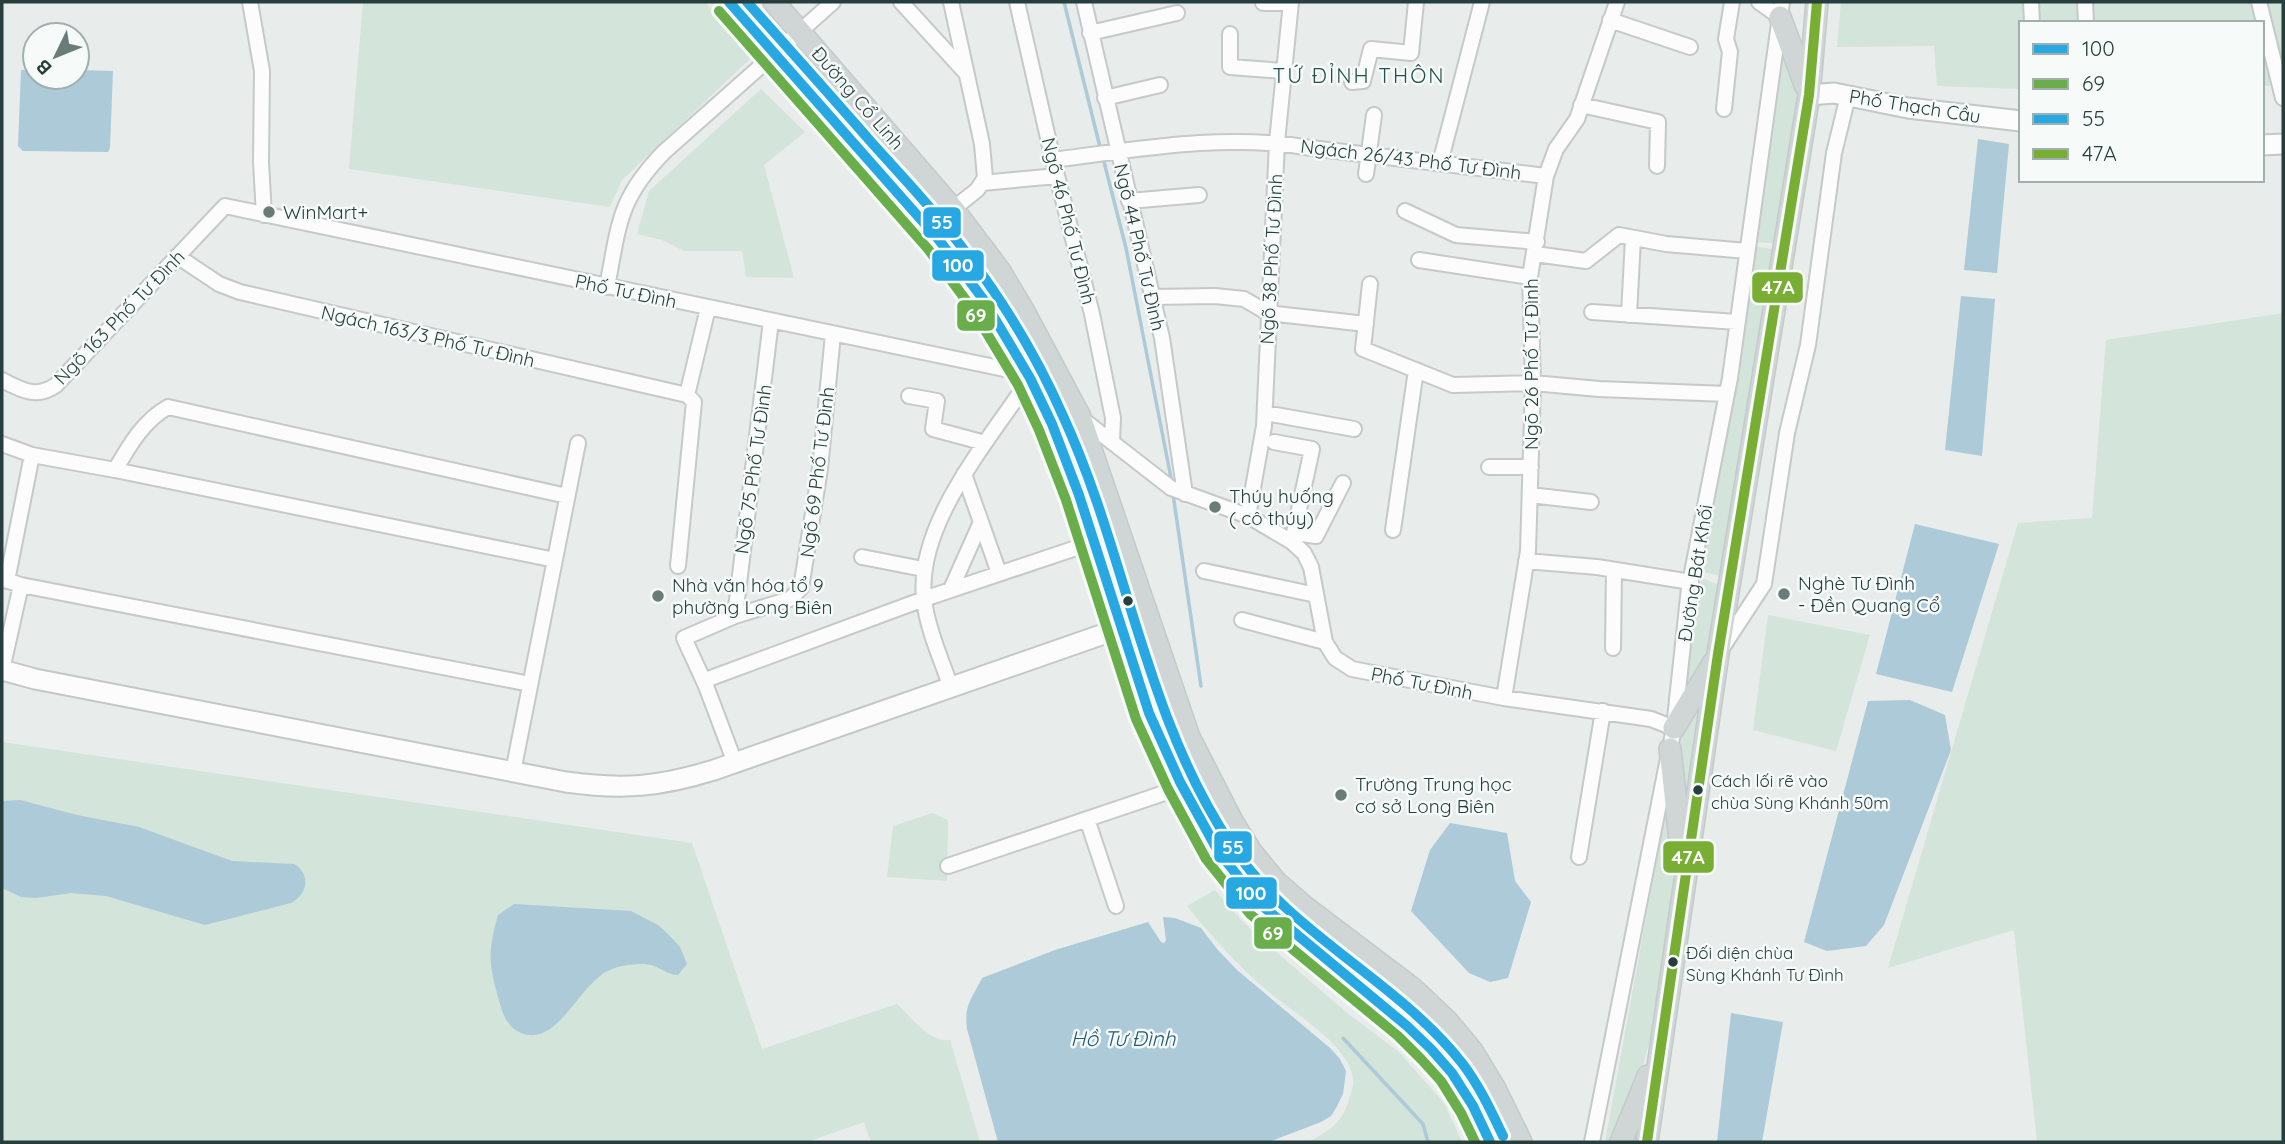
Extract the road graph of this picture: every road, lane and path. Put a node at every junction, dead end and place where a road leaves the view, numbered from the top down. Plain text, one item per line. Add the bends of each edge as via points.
1 (250, 2) edge
2 (729, 2) edge
3 (774, 2) edge
4 (833, 2) edge
5 (901, 2) edge
6 (951, 2) edge
7 (1017, 2) edge
8 (1084, 2) edge
9 (1416, 2) edge
10 (1482, 2) edge
11 (1617, 2) edge
12 (1732, 2) edge
13 (1759, 2) edge
14 (1816, 2) edge
15 (2031, 2) edge
16 (2085, 2) edge
17 (2259, 2) edge
18 (1263, 3) edge
19 (1291, 3) edge
20 (1781, 9) edge
21 (1177, 13) dead end
22 (1610, 20) junction
23 (2032, 21) edge
24 (2085, 21) edge
25 (2264, 21) edge
26 (2264, 22) edge
27 (799, 31) junction
28 (1090, 33) junction
29 (1230, 34) dead end
30 (1689, 47) dead end
31 (775, 52) junction
32 (1284, 71) junction
33 (966, 74) junction
34 (1352, 82) dead end
35 (1160, 85) dead end
36 (1808, 95) junction
37 (1848, 96) junction
38 (2283, 98) edge
39 (1105, 99) junction
40 (1581, 105) junction
41 (1724, 109) dead end
42 (1374, 115) dead end
43 (2019, 121) edge
44 (1277, 142) junction
45 (2283, 144) edge
46 (2264, 145) edge
47 (1114, 152) junction
48 (1367, 155) junction
49 (1053, 160) junction
50 (1440, 163) junction
51 (1657, 166) dead end
52 (1366, 174) dead end
53 (1057, 176) junction
54 (1546, 176) junction
55 (982, 183) junction
56 (1199, 195) dead end
57 (1129, 201) junction
58 (225, 206) joint
59 (953, 209) junction
60 (1405, 211) dead end
61 (264, 215) junction
62 (1633, 238) junction
63 (1536, 248) junction
64 (1747, 251) junction
65 (177, 256) junction
66 (1419, 260) dead end
67 (1530, 277) junction
68 (1370, 284) dead end
69 (607, 286) junction
70 (1153, 297) junction
71 (708, 308) junction
72 (1592, 312) dead end
73 (1268, 313) junction
74 (1629, 315) junction
75 (771, 321) junction
76 (1737, 322) junction
77 (1366, 324) junction
78 (833, 334) junction
79 (1416, 370) junction
80 (1029, 376) junction
81 (2, 380) edge
82 (1533, 383) junction
83 (1727, 394) junction
84 (687, 395) junction
85 (909, 396) dead end
86 (1265, 412) junction
87 (1080, 417) junction
88 (1354, 429) dead end
89 (1112, 442) junction
90 (1274, 442) dead end
91 (578, 443) dead end
92 (985, 443) junction
93 (2, 444) edge
94 (32, 456) junction
95 (1489, 467) dead end
96 (1531, 467) junction
97 (115, 470) junction
98 (964, 474) junction
99 (1343, 483) dead end
100 (1179, 492) junction
101 (1530, 495) junction
102 (567, 496) junction
103 (1591, 502) dead end
104 (1248, 516) junction
105 (981, 522) junction
106 (1393, 530) dead end
107 (1293, 538) junction
108 (1094, 542) junction
109 (862, 557) dead end
110 (555, 560) junction
111 (1526, 561) junction
112 (678, 566) dead end
113 (923, 569) junction
114 (1614, 570) junction
115 (1204, 571) dead end
116 (999, 573) junction
117 (10, 582) edge
118 (1691, 582) junction
119 (951, 589) junction
120 (1316, 595) junction
121 (924, 599) junction
122 (735, 616) junction
123 (1242, 620) dead end
124 (1121, 628) junction
125 (1325, 642) junction
126 (1613, 648) dead end
127 (1718, 654) junction
128 (2, 670) edge
129 (530, 684) junction
130 (706, 686) junction
131 (951, 688) junction
132 (1504, 698) junction
133 (1177, 703) junction
134 (1603, 711) junction
135 (1149, 713) junction
136 (1672, 738) junction
137 (735, 763) junction
138 (513, 772) junction
139 (1182, 787) junction
140 (1087, 818) junction
141 (1579, 857) dead end
142 (948, 866) dead end
143 (1686, 890) junction
144 (1116, 906) dead end
145 (1659, 1049) junction
146 (1490, 1142) edge
147 (1521, 1142) edge
148 (1592, 1142) edge
149 (1621, 1142) edge
150 (1647, 1142) edge

1 - 61 street via 262,71
2 - 31 main road, Đường Cổ Linh
3 - 27 main road, Đường Cổ Linh
4 - 27 street
5 - 33 street
6 - 33 street
7 - 49 street, Ngõ 46 Phố Tư Đình
8 - 28 street, Ngõ 44 Phố Tư Đình
9 - 34 street via 1411,53 1371,48 1363,82
10 - 50 street
11 - 22 street, Ngõ 26 Phố Tư Đình
12 - 41 street
13 - 20 street
14 - 36 main road
15 - 23 street
16 - 24 street
17 - 25 street
18 - 19 street
19 - 32 street, Ngõ 38 Phố Tư Đình
20 - 36 main road
20 - 64 street, Đường Bát Khối
21 - 28 street
22 - 30 street
22 - 40 street, Ngõ 26 Phố Tư Đình
26 - 38 street
27 - 31 street
27 - 59 main road, Đường Cổ Linh
28 - 39 street, Ngõ 44 Phố Tư Đình
29 - 32 street via 1230,67
31 - 69 street via 638,181 621,214
31 - 80 main road, Đường Cổ Linh via 939,240 983,299
32 - 44 street, Ngõ 38 Phố Tư Đình
33 - 55 street via 982,144
35 - 39 street
36 - 37 street, Phố Thạch Cầu
36 - 127 main road
37 - 43 street, Phố Thạch Cầu
37 - 127 street via 1834,153 1808,345 1787,433 1764,584
39 - 47 street, Ngõ 44 Phố Tư Đình
40 - 51 street via 1657,122
40 - 54 street, Ngõ 26 Phố Tư Đình
42 - 48 street
44 - 47 street, Ngách 26/43 Phố Tư Đình via 1202,142
44 - 48 street, Ngách 26/43 Phố Tư Đình
44 - 73 street, Ngõ 38 Phố Tư Đình
45 - 46 street
47 - 49 street, Ngách 26/43 Phố Tư Đình
47 - 57 street, Ngõ 44 Phố Tư Đình
48 - 50 street, Ngách 26/43 Phố Tư Đình
48 - 52 street
49 - 53 street, Ngõ 46 Phố Tư Đình
50 - 54 street, Ngách 26/43 Phố Tư Đình
53 - 55 street
53 - 89 street, Ngõ 46 Phố Tư Đình via 1092,314 1113,418
54 - 63 street, Ngõ 26 Phố Tư Đình
55 - 59 street
56 - 57 street
57 - 70 street, Ngõ 44 Phố Tư Đình
58 - 61 street, Phố Tư Đình
58 - 65 street, Ngõ 163 Phố Tư Đình
59 - 87 main road, Đường Cổ Linh via 999,270
60 - 63 street via 1456,235
61 - 69 street, Phố Tư Đình
62 - 63 street via 1619,235 1586,261
62 - 64 street
62 - 74 street
63 - 67 street, Ngõ 26 Phố Tư Đình
64 - 76 street, Đường Bát Khối
65 - 81 street, Ngõ 163 Phố Tư Đình via 50,390 29,392
65 - 84 street, Ngách 163/3 Phố Tư Đình via 240,292
66 - 67 street
67 - 82 street, Ngõ 26 Phố Tư Đình
68 - 77 street
69 - 71 street, Phố Tư Đình
70 - 73 street via 1244,299
70 - 100 street, Ngõ 44 Phố Tư Đình via 1162,338
71 - 75 street, Phố Tư Đình
71 - 84 street
72 - 74 street
73 - 77 street
73 - 86 street, Ngõ 38 Phố Tư Đình
74 - 76 street
75 - 78 street, Phố Tư Đình
75 - 122 street, Ngõ 75 Phố Tư Đình
76 - 83 street, Đường Bát Khối
77 - 79 street via 1363,349
78 - 80 street, Phố Tư Đình
78 - 122 street, Ngõ 69 Phố Tư Đình via 820,469 803,578 796,594 785,601
79 - 82 street via 1453,385
79 - 106 street
80 - 92 street
80 - 108 main road, Đường Cổ Linh via 1052,424
82 - 83 street
82 - 96 street, Ngõ 26 Phố Tư Đình
83 - 118 street, Đường Bát Khối
84 - 112 street via 694,401
85 - 92 street via 937,401 933,429
86 - 88 street
86 - 104 street, Ngõ 38 Phố Tư Đình
87 - 89 street
87 - 133 main road, Đường Cổ Linh
89 - 100 street
90 - 107 street via 1312,449
91 - 102 street
92 - 98 street
93 - 94 street
94 - 97 street
94 - 117 street
95 - 96 street
96 - 101 street, Ngõ 26 Phố Tư Đình
97 - 102 street via 155,414 168,407
97 - 110 street
98 - 105 street
98 - 113 street via 946,506
99 - 107 street via 1316,536
100 - 104 street
101 - 103 street
101 - 111 street, Ngõ 26 Phố Tư Đình
102 - 110 street
104 - 107 street
105 - 116 street
105 - 119 street
107 - 120 street via 1311,567
108 - 116 street
108 - 124 main road, Đường Cổ Linh
109 - 113 street
110 - 129 street
111 - 114 street
111 - 132 street, Ngõ 26 Phố Tư Đình
113 - 121 street
114 - 118 street
114 - 126 street
115 - 120 street
116 - 119 street
117 - 128 street
117 - 129 street
118 - 136 street, Đường Bát Khối
119 - 121 street
120 - 125 street
121 - 130 street via 708,679
121 - 131 street
122 - 130 street via 684,638
123 - 125 street
124 - 131 street
124 - 135 main road, Đường Cổ Linh
125 - 132 street, Phố Tư Đình via 1335,658 1352,669
127 - 136 main road
127 - 143 main road
128 - 138 street
129 - 138 street
130 - 137 street
131 - 137 street
132 - 134 street, Phố Tư Đình
133 - 135 main road
133 - 147 main road, Đường Cổ Linh via 1205,769 1252,853 1305,907 1412,988 1447,1021 1472,1051
134 - 136 street, Phố Tư Đình via 1651,719
134 - 141 street
135 - 139 main road, Đường Cổ Linh
136 - 143 main road
136 - 148 street, Đường Bát Khối
137 - 138 street via 666,783 631,787
139 - 140 street
139 - 146 main road, Đường Cổ Linh via 1218,851 1260,904 1431,1049 1473,1105
140 - 142 street
140 - 144 street
143 - 145 main road
145 - 149 main road
145 - 150 main road

